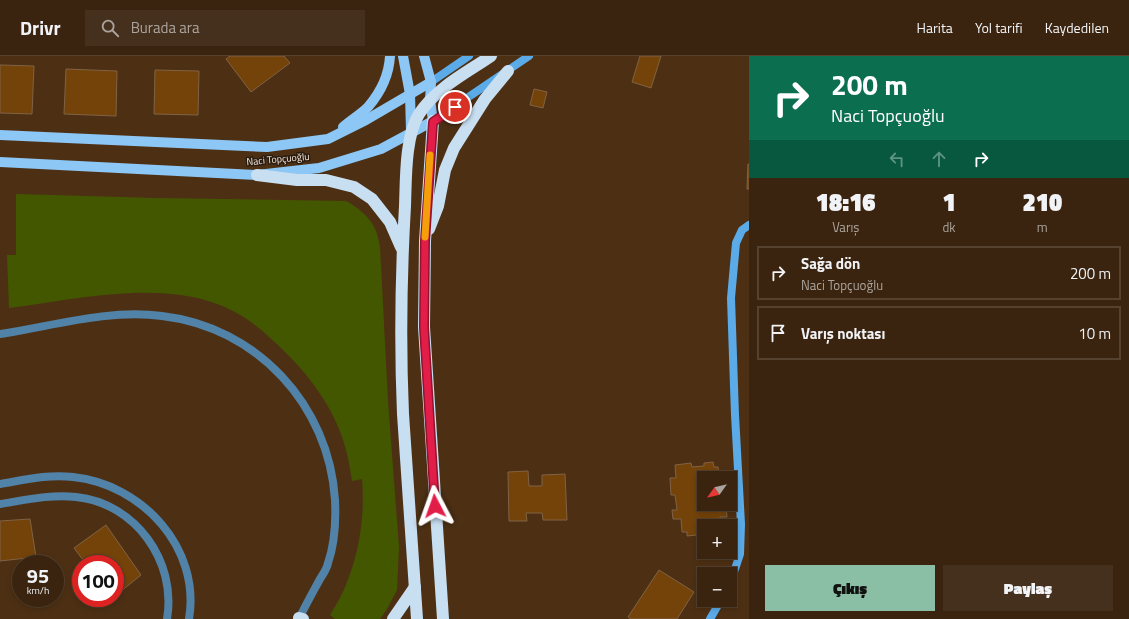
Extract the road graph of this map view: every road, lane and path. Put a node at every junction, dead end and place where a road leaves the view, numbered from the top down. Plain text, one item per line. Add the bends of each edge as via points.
1 (390, 56) edge
2 (403, 56) edge
3 (424, 56) edge
4 (469, 56) edge
5 (491, 56) edge
6 (528, 56) edge
7 (508, 71) junction
8 (430, 82) junction
9 (410, 94) junction
10 (430, 100) junction
11 (433, 122) junction
12 (411, 133) junction
13 (0, 135) edge
14 (328, 139) junction
15 (0, 162) edge
16 (257, 175) junction
17 (749, 225) edge
18 (425, 241) junction
19 (402, 249) junction
20 (0, 334) edge
21 (0, 484) edge
22 (0, 504) edge
23 (736, 567) edge
24 (415, 587) junction
25 (717, 607) edge
26 (168, 619) edge
27 (189, 619) edge
28 (300, 619) edge
29 (393, 619) edge
30 (417, 619) edge
31 (443, 619) edge
32 (710, 619) edge

1 - 14 main road via 382,86 367,108
2 - 9 main road
3 - 8 main road
4 - 8 street, Naci Topçuoğlu
5 - 10 highway
6 - 7 street, Naci Topçuoğlu
7 - 11 street, Naci Topçuoğlu
7 - 18 highway via 485,99 454,148 445,170 438,206
8 - 9 main road, Naci Topçuoğlu
8 - 10 main road
9 - 12 main road
9 - 14 main road, Naci Topçuoğlu
10 - 11 main road
10 - 12 highway via 418,115
11 - 12 main road, Naci Topçuoğlu
11 - 18 highway
12 - 16 main road, Naci Topçuoğlu via 381,149 319,168
12 - 19 highway
13 - 14 main road, Naci Topçuoğlu via 267,147
15 - 16 main road, Naci Topçuoğlu
16 - 19 highway via 297,180 326,180 354,187 372,200 390,222
17 - 23 street via 742,230 736,243 731,298 734,415 741,524 740,554
18 - 31 highway via 424,327
19 - 24 highway via 403,413
20 - 28 street via 107,315 134,313 163,316 194,322 221,332 271,364 306,406 328,456 334,485 334,539 328,564
21 - 27 street via 46,476 74,477 104,484 132,498 164,526 179,550 190,589
22 - 26 street via 59,496 77,497 113,508 130,519 142,530 162,561 169,598
24 - 29 highway
24 - 30 highway
25 - 32 street

